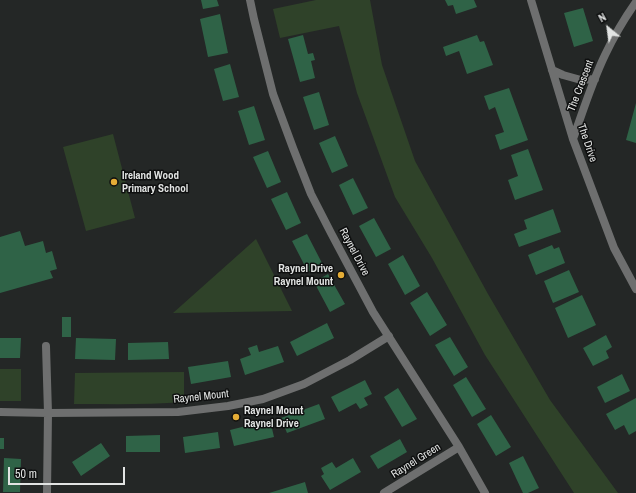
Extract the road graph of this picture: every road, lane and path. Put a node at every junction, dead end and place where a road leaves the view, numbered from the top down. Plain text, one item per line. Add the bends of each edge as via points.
1 (250, 0) edge
2 (531, 0) edge
3 (636, 2) edge
4 (552, 70) junction
5 (595, 79) junction
6 (573, 139) junction
7 (636, 288) edge
8 (389, 336) junction
9 (46, 346) dead end
10 (0, 412) edge
11 (48, 413) junction
12 (459, 447) junction
13 (47, 493) edge
14 (384, 493) edge
15 (486, 493) edge

1 - 8 street, Raynel Drive via 273,94 311,194 373,312
2 - 4 street, The Drive
3 - 5 street, The Crescent via 604,56
4 - 5 street via 581,80
4 - 6 street, The Drive
5 - 6 street, The Crescent
6 - 7 street, The Drive via 614,248
8 - 11 street, Raynel Mount via 304,384 264,399 178,412
8 - 12 street, Raynel Drive
9 - 11 street
10 - 11 street, Raynel Mount
11 - 13 street
12 - 14 street, Raynel Green
12 - 15 street, Raynel Drive

